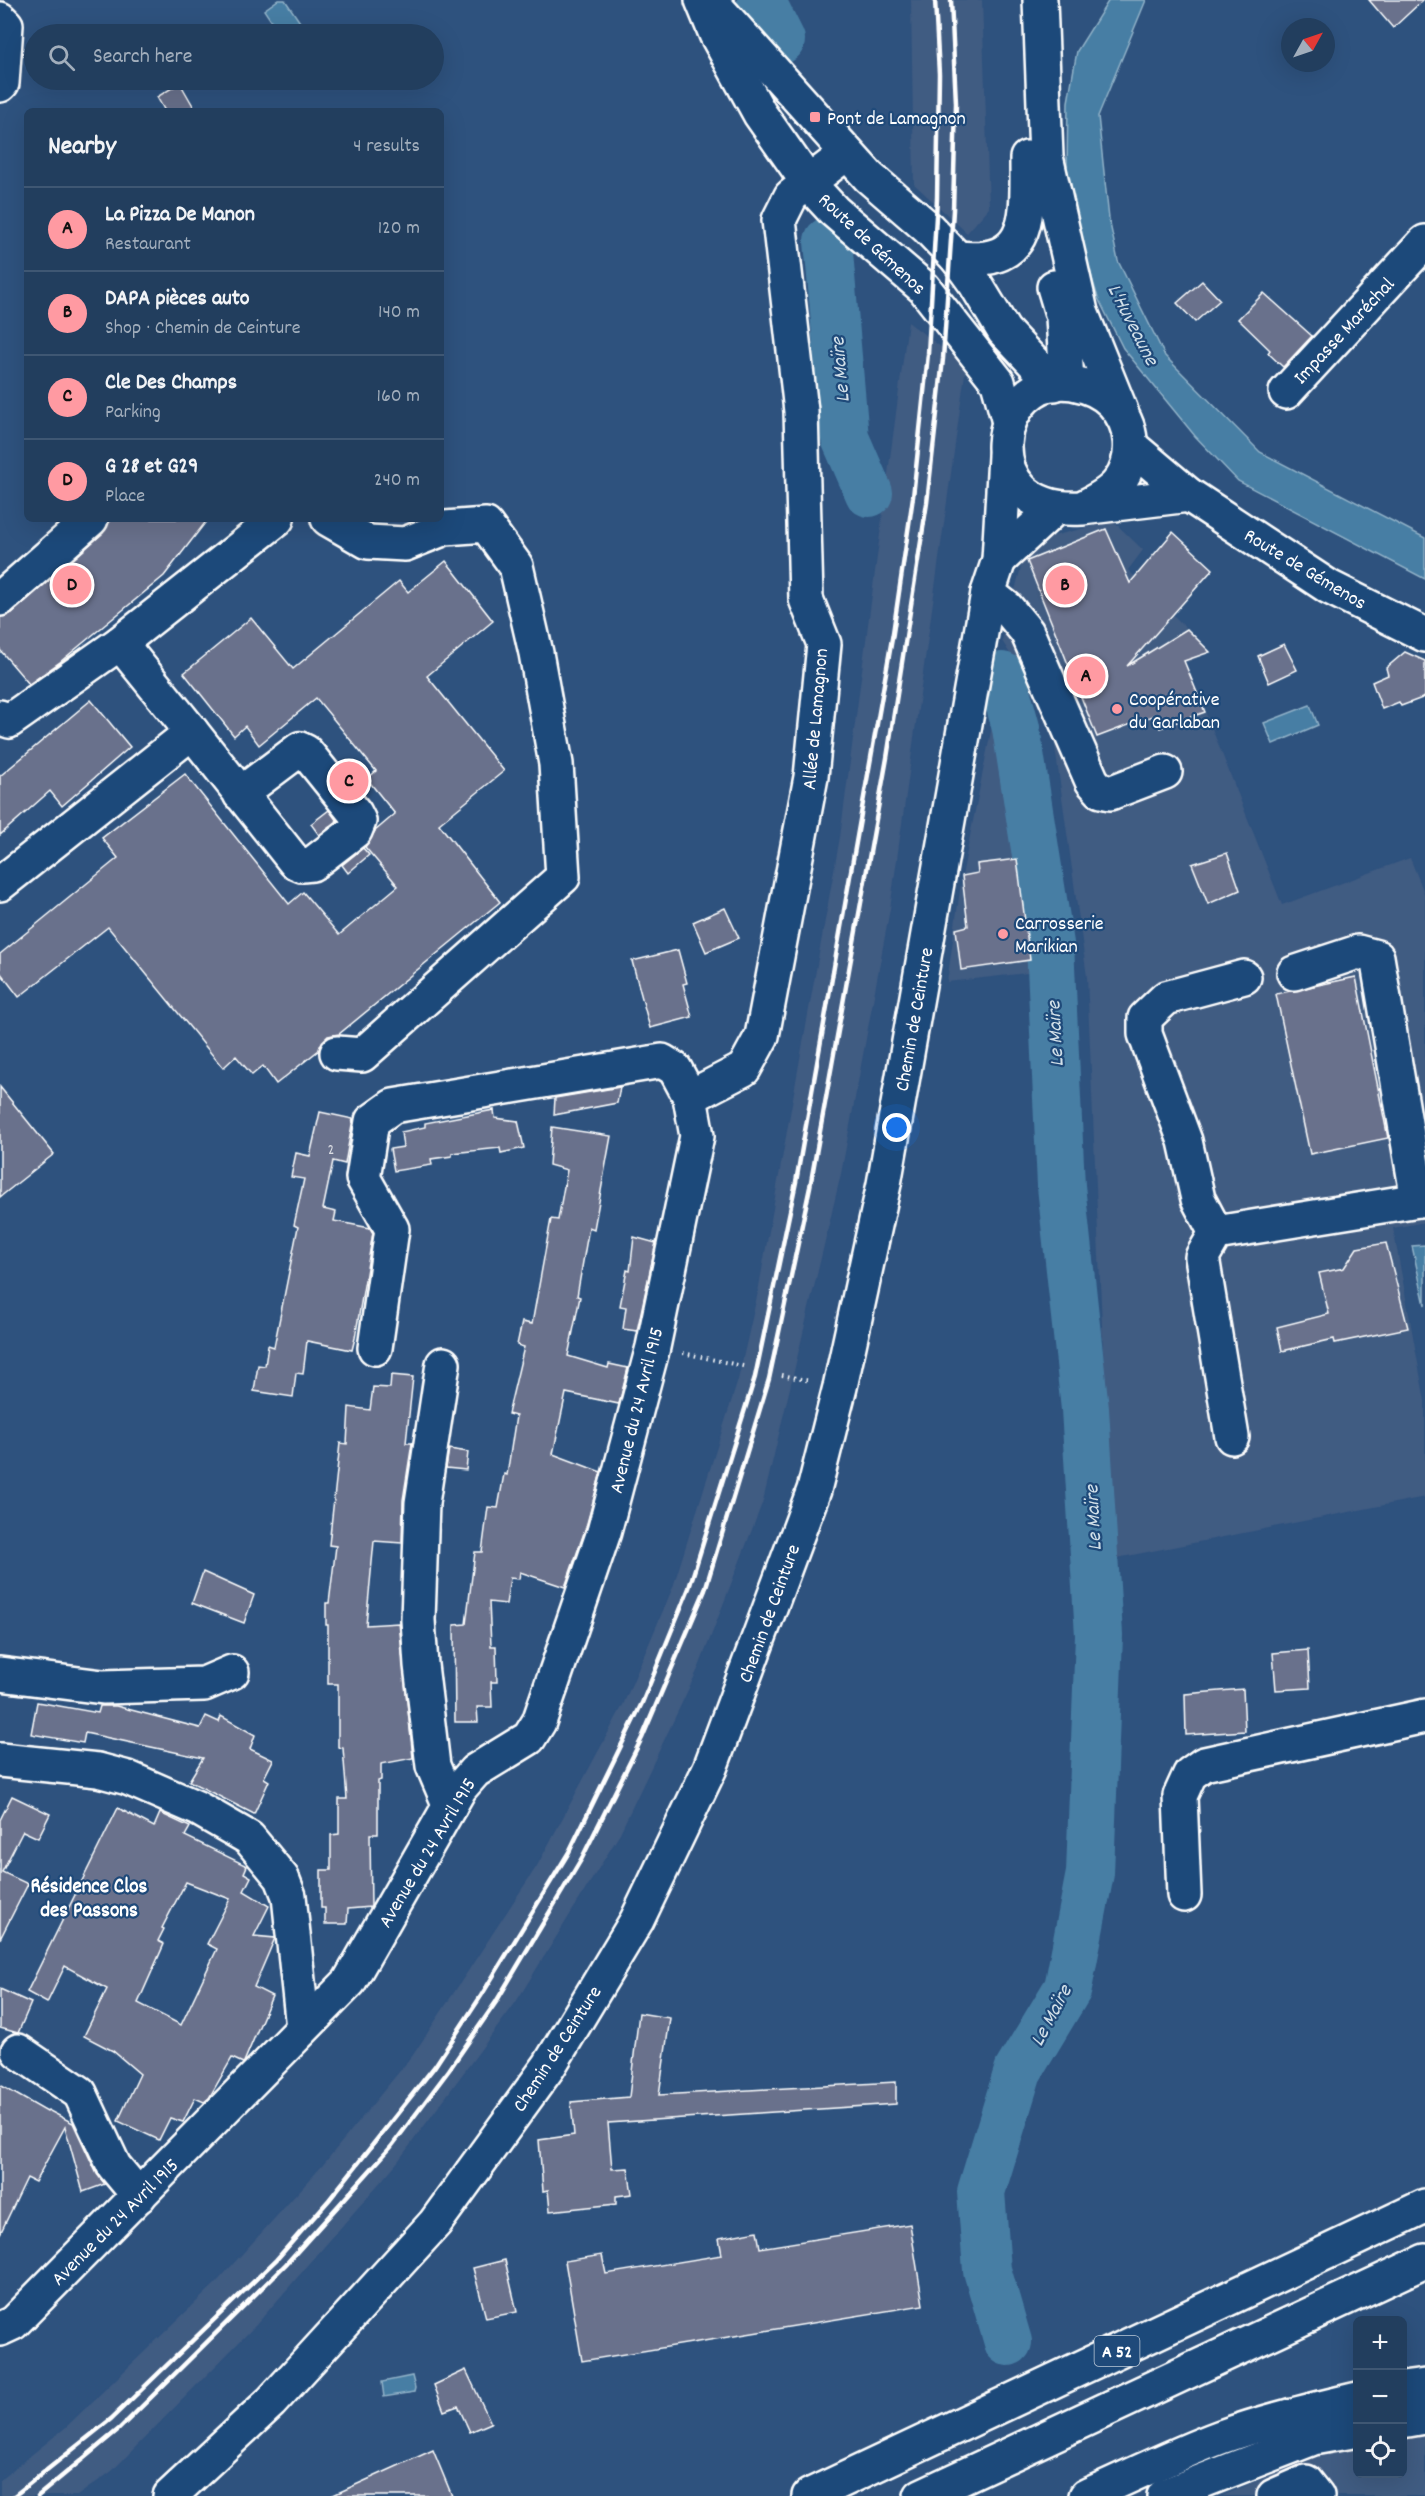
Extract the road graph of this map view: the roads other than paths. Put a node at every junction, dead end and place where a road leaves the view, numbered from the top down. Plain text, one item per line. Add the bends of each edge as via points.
1 (702, 0) edge
2 (710, 0) edge
3 (1019, 0) edge
4 (1040, 0) edge
5 (0, 18) edge
6 (0, 85) edge
7 (1034, 119) junction
8 (847, 153) junction
9 (1027, 158) junction
10 (809, 184) junction
11 (1425, 242) edge
12 (957, 258) junction
13 (1060, 383) junction
14 (1286, 392) dead end
15 (1121, 411) junction
16 (1009, 422) junction
17 (1131, 446) junction
18 (1005, 456) junction
19 (1189, 495) junction
20 (1068, 508) junction
21 (88, 522) edge
22 (273, 522) edge
23 (333, 522) edge
24 (999, 560) junction
25 (988, 593) junction
26 (0, 599) edge
27 (1425, 635) edge
28 (120, 642) junction
29 (0, 717) edge
30 (192, 732) junction
31 (1165, 772) dead end
32 (240, 794) dead end
33 (0, 884) edge
34 (1294, 973) dead end
35 (1244, 977) dead end
36 (337, 1053) dead end
37 (690, 1097) junction
38 (1421, 1199) edge
39 (1216, 1233) junction
40 (375, 1348) dead end
41 (443, 1364) dead end
42 (1232, 1437) dead end
43 (232, 1672) dead end
44 (0, 1674) edge
45 (1425, 1716) edge
46 (0, 1760) edge
47 (450, 1806) junction
48 (1184, 1895) dead end
49 (303, 2028) junction
50 (18, 2051) dead end
51 (140, 2196) junction
52 (1425, 2200) edge
53 (1425, 2206) edge
54 (1323, 2253) junction
55 (1425, 2261) edge
56 (0, 2330) edge
57 (1425, 2386) edge
58 (1407, 2388) edge
59 (1353, 2400) edge
60 (1425, 2417) edge
61 (1407, 2420) edge
62 (1353, 2431) edge
63 (170, 2496) edge
64 (809, 2496) edge
65 (921, 2496) edge
66 (1086, 2496) edge
67 (1164, 2496) edge
68 (1274, 2496) edge
69 (1317, 2496) edge

1 - 10 main road, Route de Gémenos via 760,114
2 - 8 main road
3 - 7 main road
4 - 7 main road
5 - 6 main road via 6,25
7 - 9 main road
7 - 15 main road via 1082,312
8 - 10 main road, Allée de Lamagnon
8 - 12 main road
9 - 12 main road via 1027,212 1018,241 996,257
9 - 13 main road via 1049,270 1063,317
10 - 16 main road, Route de Gémenos via 834,211 924,288 998,382
10 - 37 main road, Allée de Lamagnon via 791,196 779,220 801,411 806,600 824,644 811,777 762,1036 744,1069
11 - 14 main road, Impasse Maréchal
12 - 13 main road via 1004,332
13 - 15 main road via 1086,386 1105,395
13 - 16 main road via 1026,397
15 - 17 main road
16 - 18 main road
17 - 19 main road, Route de Gémenos
17 - 20 main road via 1119,483 1104,496
18 - 20 main road via 1022,490 1037,501
18 - 24 main road, Chemin de Ceinture
19 - 20 main road
19 - 27 main road, Route de Gémenos via 1329,587
20 - 24 main road, Chemin de Ceinture
21 - 26 main road
22 - 28 main road
23 - 36 main road via 368,542 405,544 445,528 486,525 516,566 556,764 563,877 362,1055
24 - 25 main road, Chemin de Ceinture
25 - 31 main road via 1007,608 1027,633 1092,781 1101,791 1110,793
25 - 63 main road, Chemin de Ceinture via 884,1184 840,1387 814,1490 710,1768 637,1920 549,2066 435,2223 271,2402
28 - 29 main road via 9,721
28 - 30 main road
30 - 32 main road
30 - 33 main road
34 - 38 main road via 1358,952 1377,957
35 - 39 main road via 1166,998 1145,1018 1145,1034 1185,1140 1198,1199
37 - 40 main road, Avenue du 24 Avril 1915 via 675,1069 662,1061 393,1106 372,1121 363,1178 392,1229
37 - 47 main road, Avenue du 24 Avril 1915 via 698,1136 652,1347 604,1532 539,1722 529,1738 475,1771
38 - 39 main road
39 - 42 main road via 1202,1257
41 - 47 main road via 422,1503 418,1620 433,1766
43 - 44 main road via 204,1684 103,1687
45 - 48 main road via 1204,1764 1190,1774 1180,1796
46 - 49 main road via 98,1770 128,1778 197,1808 249,1838 282,1878 289,1896
47 - 49 main road, Avenue du 24 Avril 1915 via 349,1982
49 - 51 main road, Avenue du 24 Avril 1915
50 - 51 main road via 80,2093 114,2166
51 - 56 main road, Avenue du 24 Avril 1915 via 13,2323
52 - 54 main road
53 - 54 main road, A 52
54 - 64 main road, A 52
55 - 65 main road, A 52
57 - 58 main road
59 - 66 main road via 1222,2437
60 - 61 main road
62 - 67 main road via 1313,2438
68 - 69 main road via 1306,2482

